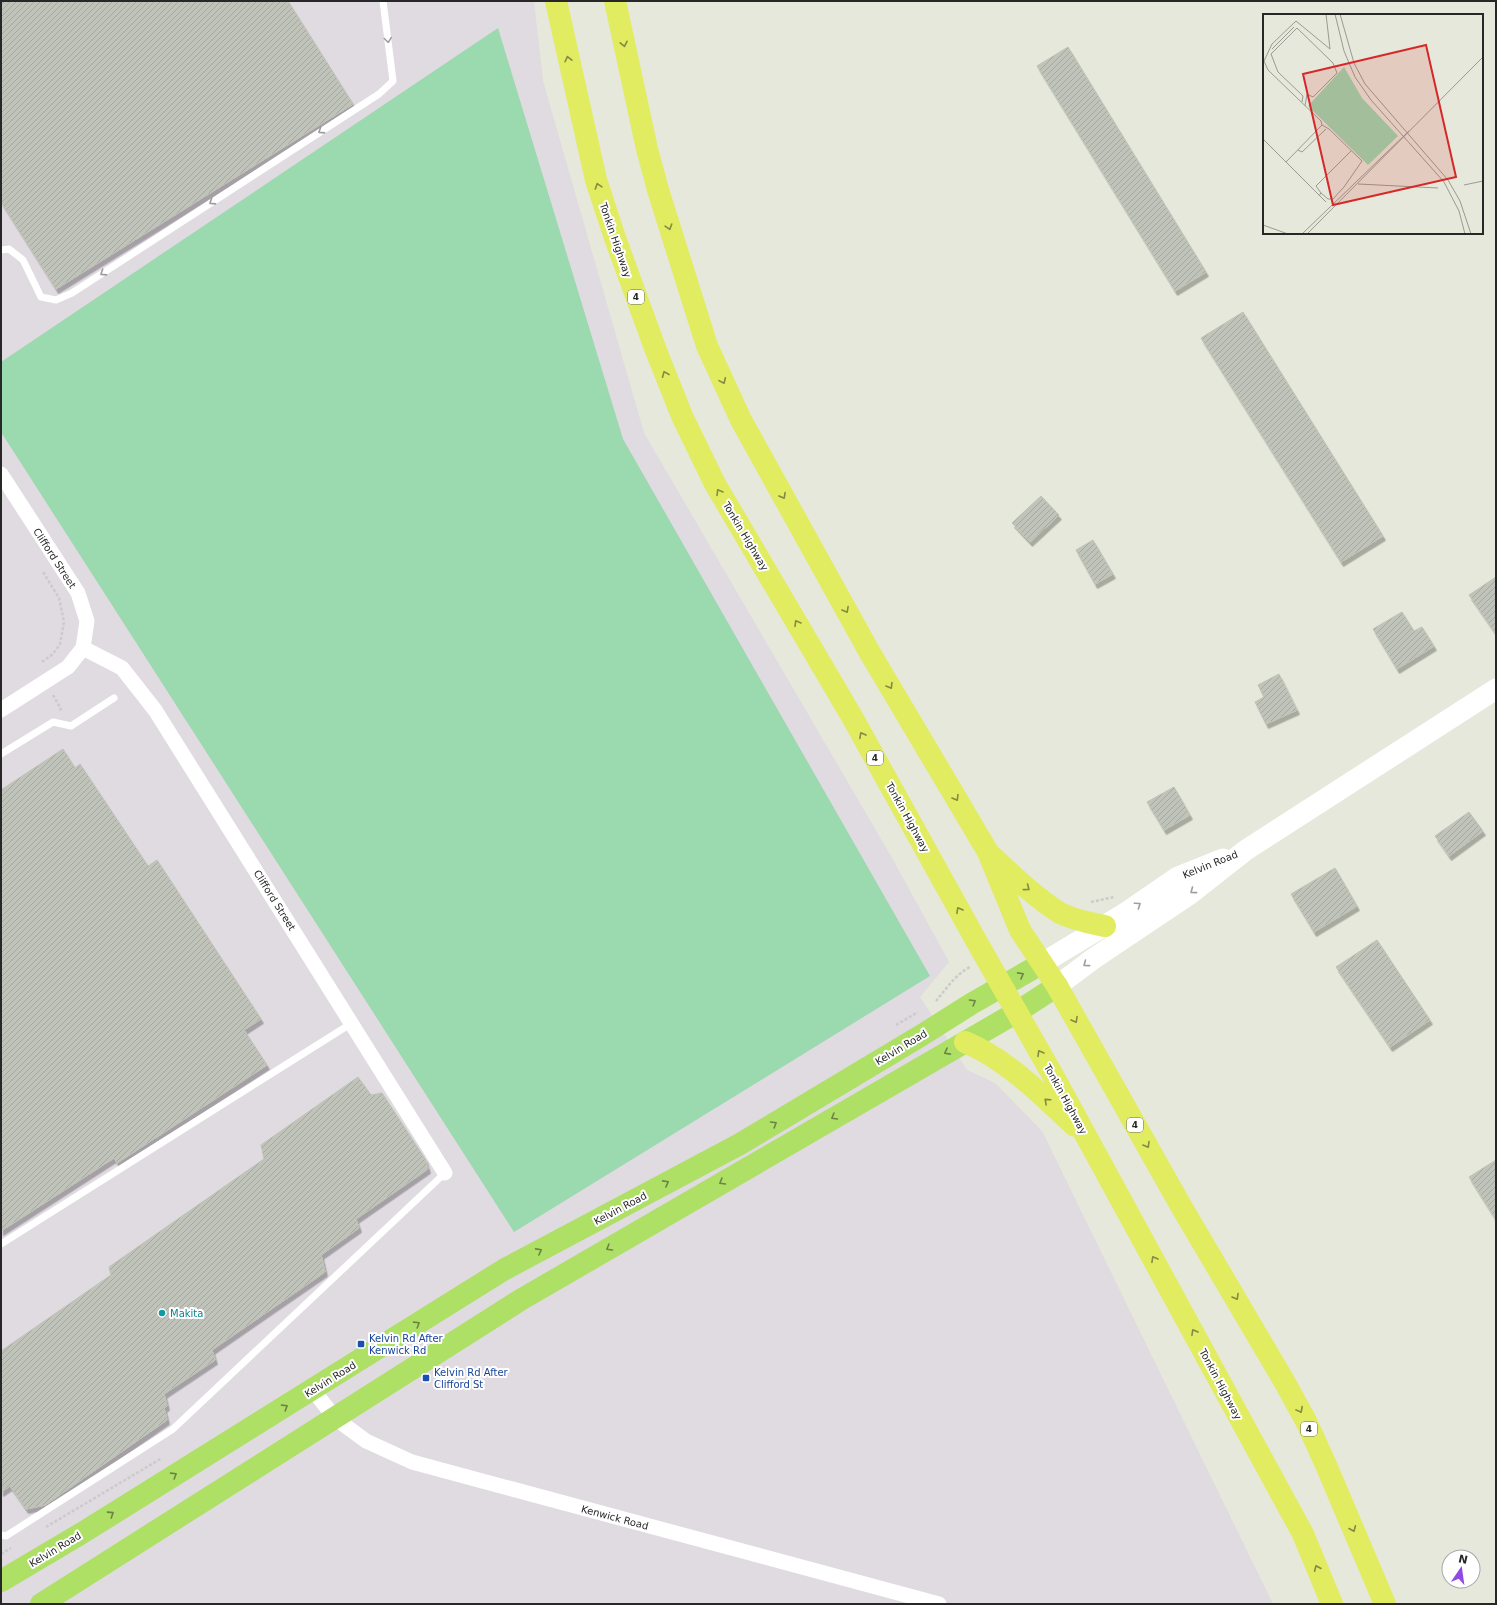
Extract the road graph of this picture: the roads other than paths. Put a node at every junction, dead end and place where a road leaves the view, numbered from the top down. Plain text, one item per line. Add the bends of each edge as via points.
1 (383, 1) edge
2 (556, 1) edge
3 (615, 1) edge
4 (1, 250) edge
5 (1, 474) edge
6 (83, 648) junction
7 (1496, 689) edge
8 (114, 698) dead end
9 (1, 710) edge
10 (1, 754) edge
11 (1246, 850) junction
12 (988, 852) junction
13 (1105, 926) junction
14 (1041, 964) junction
15 (1002, 986) junction
16 (1056, 986) junction
17 (1017, 1012) junction
18 (352, 1024) junction
19 (965, 1042) junction
20 (1087, 1136) junction
21 (445, 1173) joint
22 (1, 1244) edge
23 (313, 1390) junction
24 (335, 1418) junction
25 (1, 1535) edge
26 (1, 1581) edge
27 (41, 1604) edge
28 (939, 1604) edge
29 (1332, 1604) edge
30 (1385, 1604) edge

1 -> 4 lane via 393,81 379,94 72,293 56,300 41,297 22,260 9,249
15 -> 2 highway, Tonkin Highway / 4 via 851,715 714,484 682,416 634,293 596,180
3 -> 12 highway, 4 via 648,156 707,346 744,427 870,653
5 - 6 street, Clifford Street via 78,593 87,621
6 - 9 street, Clifford Street via 68,667
6 - 18 street, Clifford Street via 122,668 155,710
7 - 11 main road, Kelvin Road
8 - 10 lane via 71,726 53,722
13 -> 11 main road, Kelvin Road via 1178,877
11 -> 16 main road, Kelvin Road via 1190,894
12 -> 13 highway via 1022,884 1060,912
12 - 14 highway, 4 via 1020,930
13 - 14 main road, Kelvin Road
15 -> 14 main road, Kelvin Road
14 - 16 highway, 4
15 - 17 highway, Tonkin Highway / 4
23 -> 15 main road, Kelvin Road via 505,1269 740,1144
16 - 17 main road, Kelvin Road
16 -> 30 highway, 4 via 1306,1421
17 - 19 main road, Kelvin Road
20 -> 17 highway, Tonkin Highway / 4
18 - 21 street, Clifford Street
18 - 22 lane
20 -> 19 highway via 1006,1064
19 -> 24 main road, Kelvin Road via 522,1299
29 -> 20 highway, Tonkin Highway / 4 via 1303,1534
21 - 25 lane via 173,1429 6,1536
23 - 24 street, Kenwick Road
26 -> 23 main road, Kelvin Road
24 - 27 main road, Kelvin Road
24 - 28 street, Kenwick Road via 366,1441 412,1462

